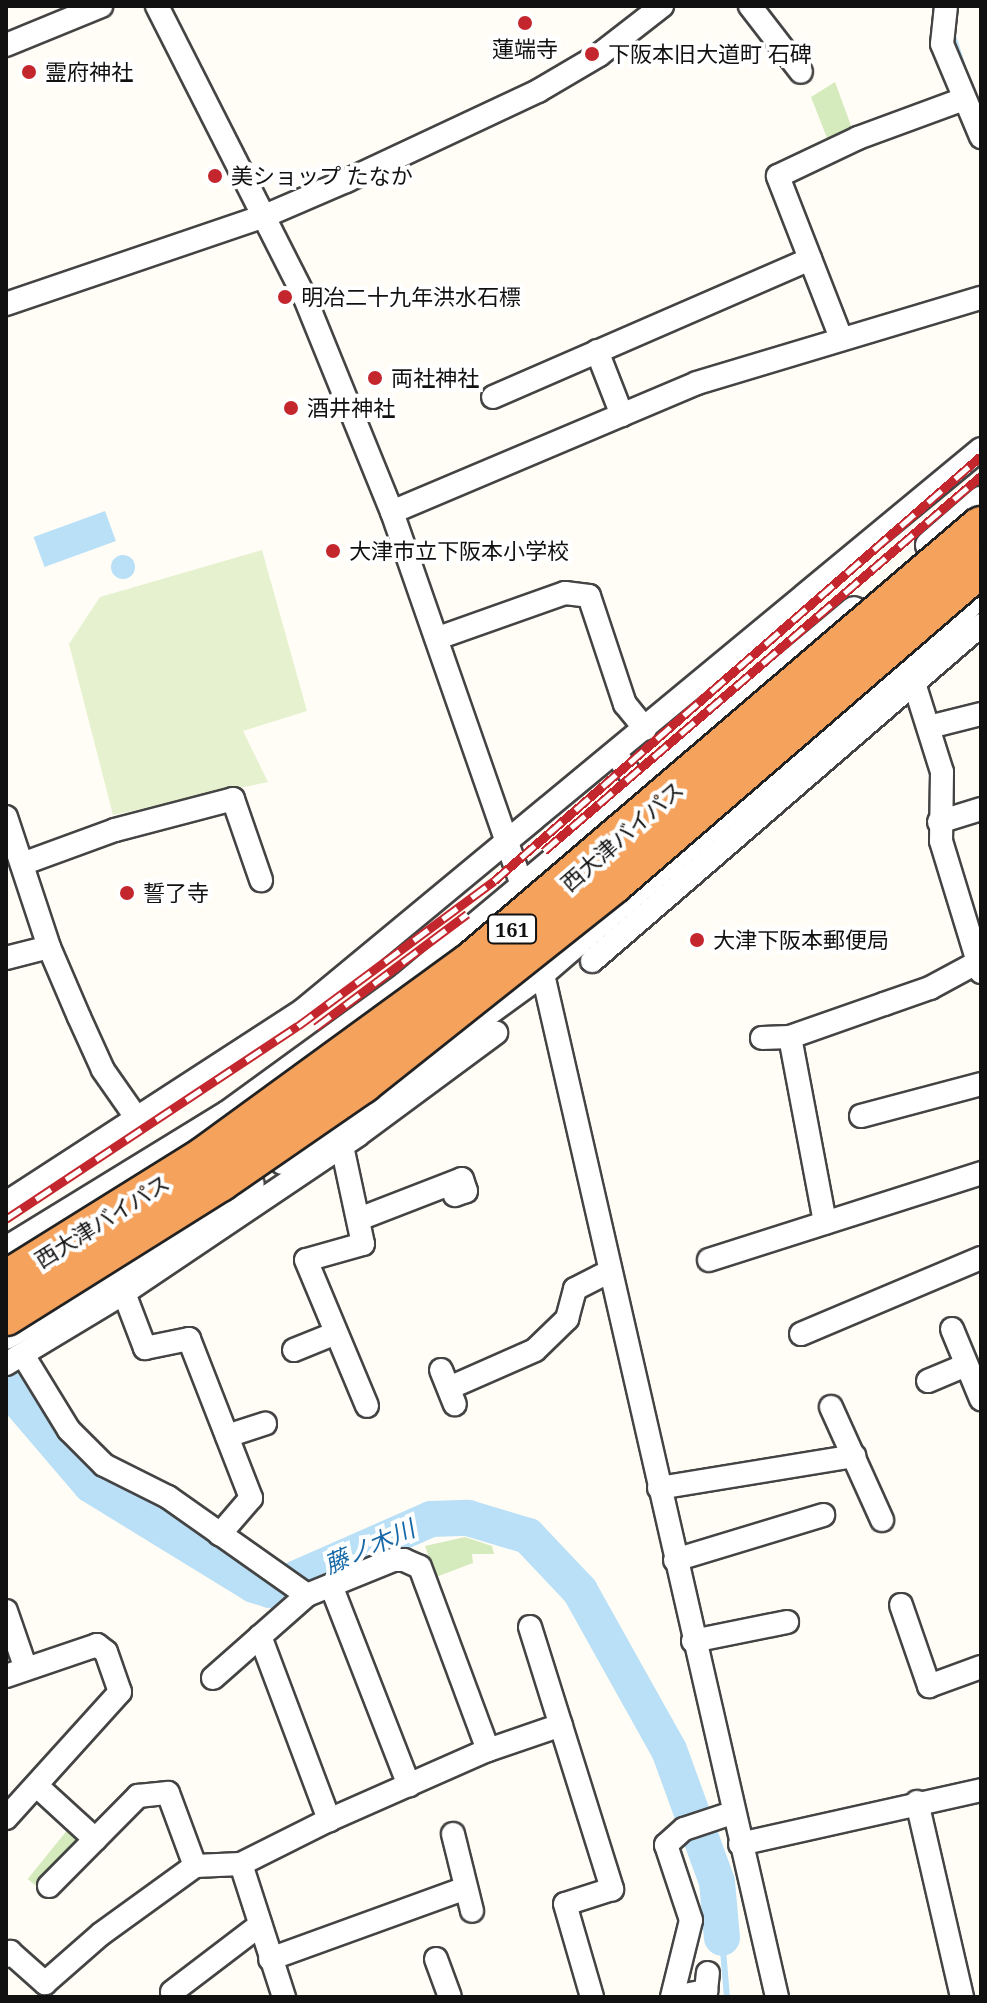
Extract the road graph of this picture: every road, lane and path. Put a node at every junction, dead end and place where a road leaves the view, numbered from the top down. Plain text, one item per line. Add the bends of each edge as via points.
1 (101, 6) edge
2 (157, 6) edge
3 (662, 6) edge
4 (750, 6) edge
5 (946, 6) edge
6 (6, 45) edge
7 (801, 72) dead end
8 (964, 99) junction
9 (981, 137) edge
10 (267, 215) junction
11 (810, 259) junction
12 (981, 298) edge
13 (6, 304) edge
14 (841, 338) junction
15 (597, 351) junction
16 (493, 397) dead end
17 (622, 415) junction
18 (981, 449) edge
19 (981, 500) edge
20 (392, 512) junction
21 (981, 527) edge
22 (981, 565) edge
23 (981, 594) edge
24 (981, 625) edge
25 (438, 638) junction
26 (914, 683) junction
27 (981, 714) edge
28 (929, 727) junction
29 (645, 729) junction
30 (615, 753) junction
31 (640, 791) junction
32 (751, 808) junction
33 (981, 809) edge
34 (6, 817) edge
35 (939, 822) junction
36 (506, 843) junction
37 (695, 856) junction
38 (22, 864) junction
39 (261, 880) dead end
40 (525, 889) junction
41 (622, 920) junction
42 (49, 947) junction
43 (6, 958) edge
44 (592, 961) dead end
45 (979, 967) edge
46 (543, 972) junction
47 (496, 1033) dead end
48 (790, 1037) junction
49 (762, 1038) dead end
50 (981, 1084) edge
51 (419, 1087) junction
52 (861, 1116) dead end
53 (138, 1120) junction
54 (342, 1146) junction
55 (981, 1173) edge
56 (268, 1192) junction
57 (455, 1195) dead end
58 (6, 1203) edge
59 (359, 1219) junction
60 (226, 1220) junction
61 (825, 1223) junction
62 (6, 1250) edge
63 (981, 1258) edge
64 (709, 1260) dead end
65 (610, 1271) junction
66 (6, 1281) edge
67 (124, 1293) junction
68 (952, 1329) dead end
69 (336, 1333) junction
70 (801, 1334) dead end
71 (19, 1339) edge
72 (294, 1350) dead end
73 (966, 1365) junction
74 (928, 1381) dead end
75 (448, 1387) dead end
76 (981, 1399) edge
77 (367, 1406) dead end
78 (831, 1407) dead end
79 (265, 1424) dead end
80 (227, 1436) junction
81 (854, 1456) junction
82 (659, 1488) junction
83 (823, 1515) dead end
84 (882, 1520) dead end
85 (220, 1534) junction
86 (675, 1560) junction
87 (332, 1588) junction
88 (304, 1593) junction
89 (901, 1605) dead end
90 (6, 1611) edge
91 (787, 1622) dead end
92 (526, 1626) dead end
93 (260, 1636) junction
94 (693, 1641) junction
95 (981, 1667) edge
96 (16, 1672) edge
97 (213, 1678) dead end
98 (561, 1725) junction
99 (488, 1750) junction
100 (409, 1785) junction
101 (37, 1786) junction
102 (981, 1790) edge
103 (917, 1802) junction
104 (732, 1813) junction
105 (6, 1818) edge
106 (329, 1820) junction
107 (453, 1834) dead end
108 (95, 1839) junction
109 (740, 1844) junction
110 (241, 1864) junction
111 (195, 1866) junction
112 (49, 1886) dead end
113 (466, 1888) junction
114 (472, 1911) dead end
115 (260, 1925) junction
116 (6, 1956) edge
117 (270, 1959) junction
118 (436, 1959) dead end
119 (708, 1973) dead end
120 (169, 1989) edge
121 (284, 1997) edge
122 (450, 1997) edge
123 (592, 1997) edge
124 (674, 1997) edge
125 (777, 1997) edge
126 (962, 1997) edge

1 - 6 street
2 - 10 street
3 - 10 street via 599,55 538,91
4 - 7 street
5 - 8 street via 942,44
8 - 9 street
8 - 11 street via 858,138 778,176
10 - 13 street
10 - 20 street
11 - 14 street
11 - 15 street
12 - 14 street
14 - 17 street via 697,383
15 - 16 street
15 - 17 street
17 - 20 street
18 - 29 street
19 - 31 street
20 - 25 street
21 - 66 highway, 西大津バイパス / 161, bridge via 470,964 205,1157
22 - 71 highway, 西大津バイパス / 161, bridge via 612,884 387,1064 220,1181
23 - 32 street
24 - 26 street
25 - 29 street via 565,593 589,596 625,704
25 - 36 street
26 - 28 street
26 - 32 street
27 - 28 street
28 - 35 street via 942,772
29 - 30 street
30 - 31 street
30 - 36 street
31 - 37 street
31 - 40 street
32 - 37 street
33 - 35 street
34 - 38 street
35 - 45 street
36 - 40 street
36 - 53 street via 303,1010
37 - 41 street
38 - 39 street via 115,830 233,799
38 - 42 street
40 - 46 street
40 - 62 street via 228,1114
41 - 44 street
41 - 46 street
42 - 43 street
42 - 53 street via 103,1070
45 - 48 street
46 - 51 street
46 - 65 street
47 - 51 street
48 - 49 street
48 - 61 street
50 - 52 street
51 - 54 street
51 - 56 street
53 - 58 street
54 - 56 street
54 - 59 street
55 - 61 street
56 - 60 street
57 - 59 street via 466,1191 462,1179
59 - 69 street via 363,1244 306,1260
60 - 67 street
60 - 71 street
61 - 64 street
63 - 70 street
65 - 75 street via 575,1289 567,1319 543,1344
65 - 82 street
67 - 71 street
67 - 80 street via 145,1348 189,1339
68 - 73 street
69 - 72 street
69 - 77 street
71 - 85 street via 69,1430 104,1465 168,1497
73 - 74 street
73 - 76 street
78 - 81 street
79 - 80 street
80 - 85 street via 251,1498
81 - 82 street
81 - 84 street
82 - 86 street
83 - 86 street
85 - 88 street
86 - 94 street
87 - 88 street
87 - 99 street via 393,1560 420,1567
87 - 100 street
88 - 93 street
89 - 95 street via 929,1686
90 - 96 street
91 - 94 street
92 - 98 street
93 - 97 street
93 - 106 street
94 - 104 street
96 - 101 street via 97,1645 106,1652 120,1692
98 - 99 street
98 - 123 street via 612,1889 565,1904
99 - 100 street
100 - 106 street
101 - 105 street
101 - 108 street
102 - 103 street
103 - 109 street
103 - 126 street
104 - 109 street
104 - 124 street via 684,1829 666,1845 691,1920
106 - 110 street
107 - 113 street
108 - 111 street via 138,1796 168,1793
108 - 112 street
109 - 125 street
110 - 111 street
110 - 115 street
111 - 116 street via 45,1983 10,1952
113 - 114 street
113 - 117 street
115 - 117 street
115 - 120 street
117 - 121 street
118 - 122 street
119 - 124 street via 706,1991

